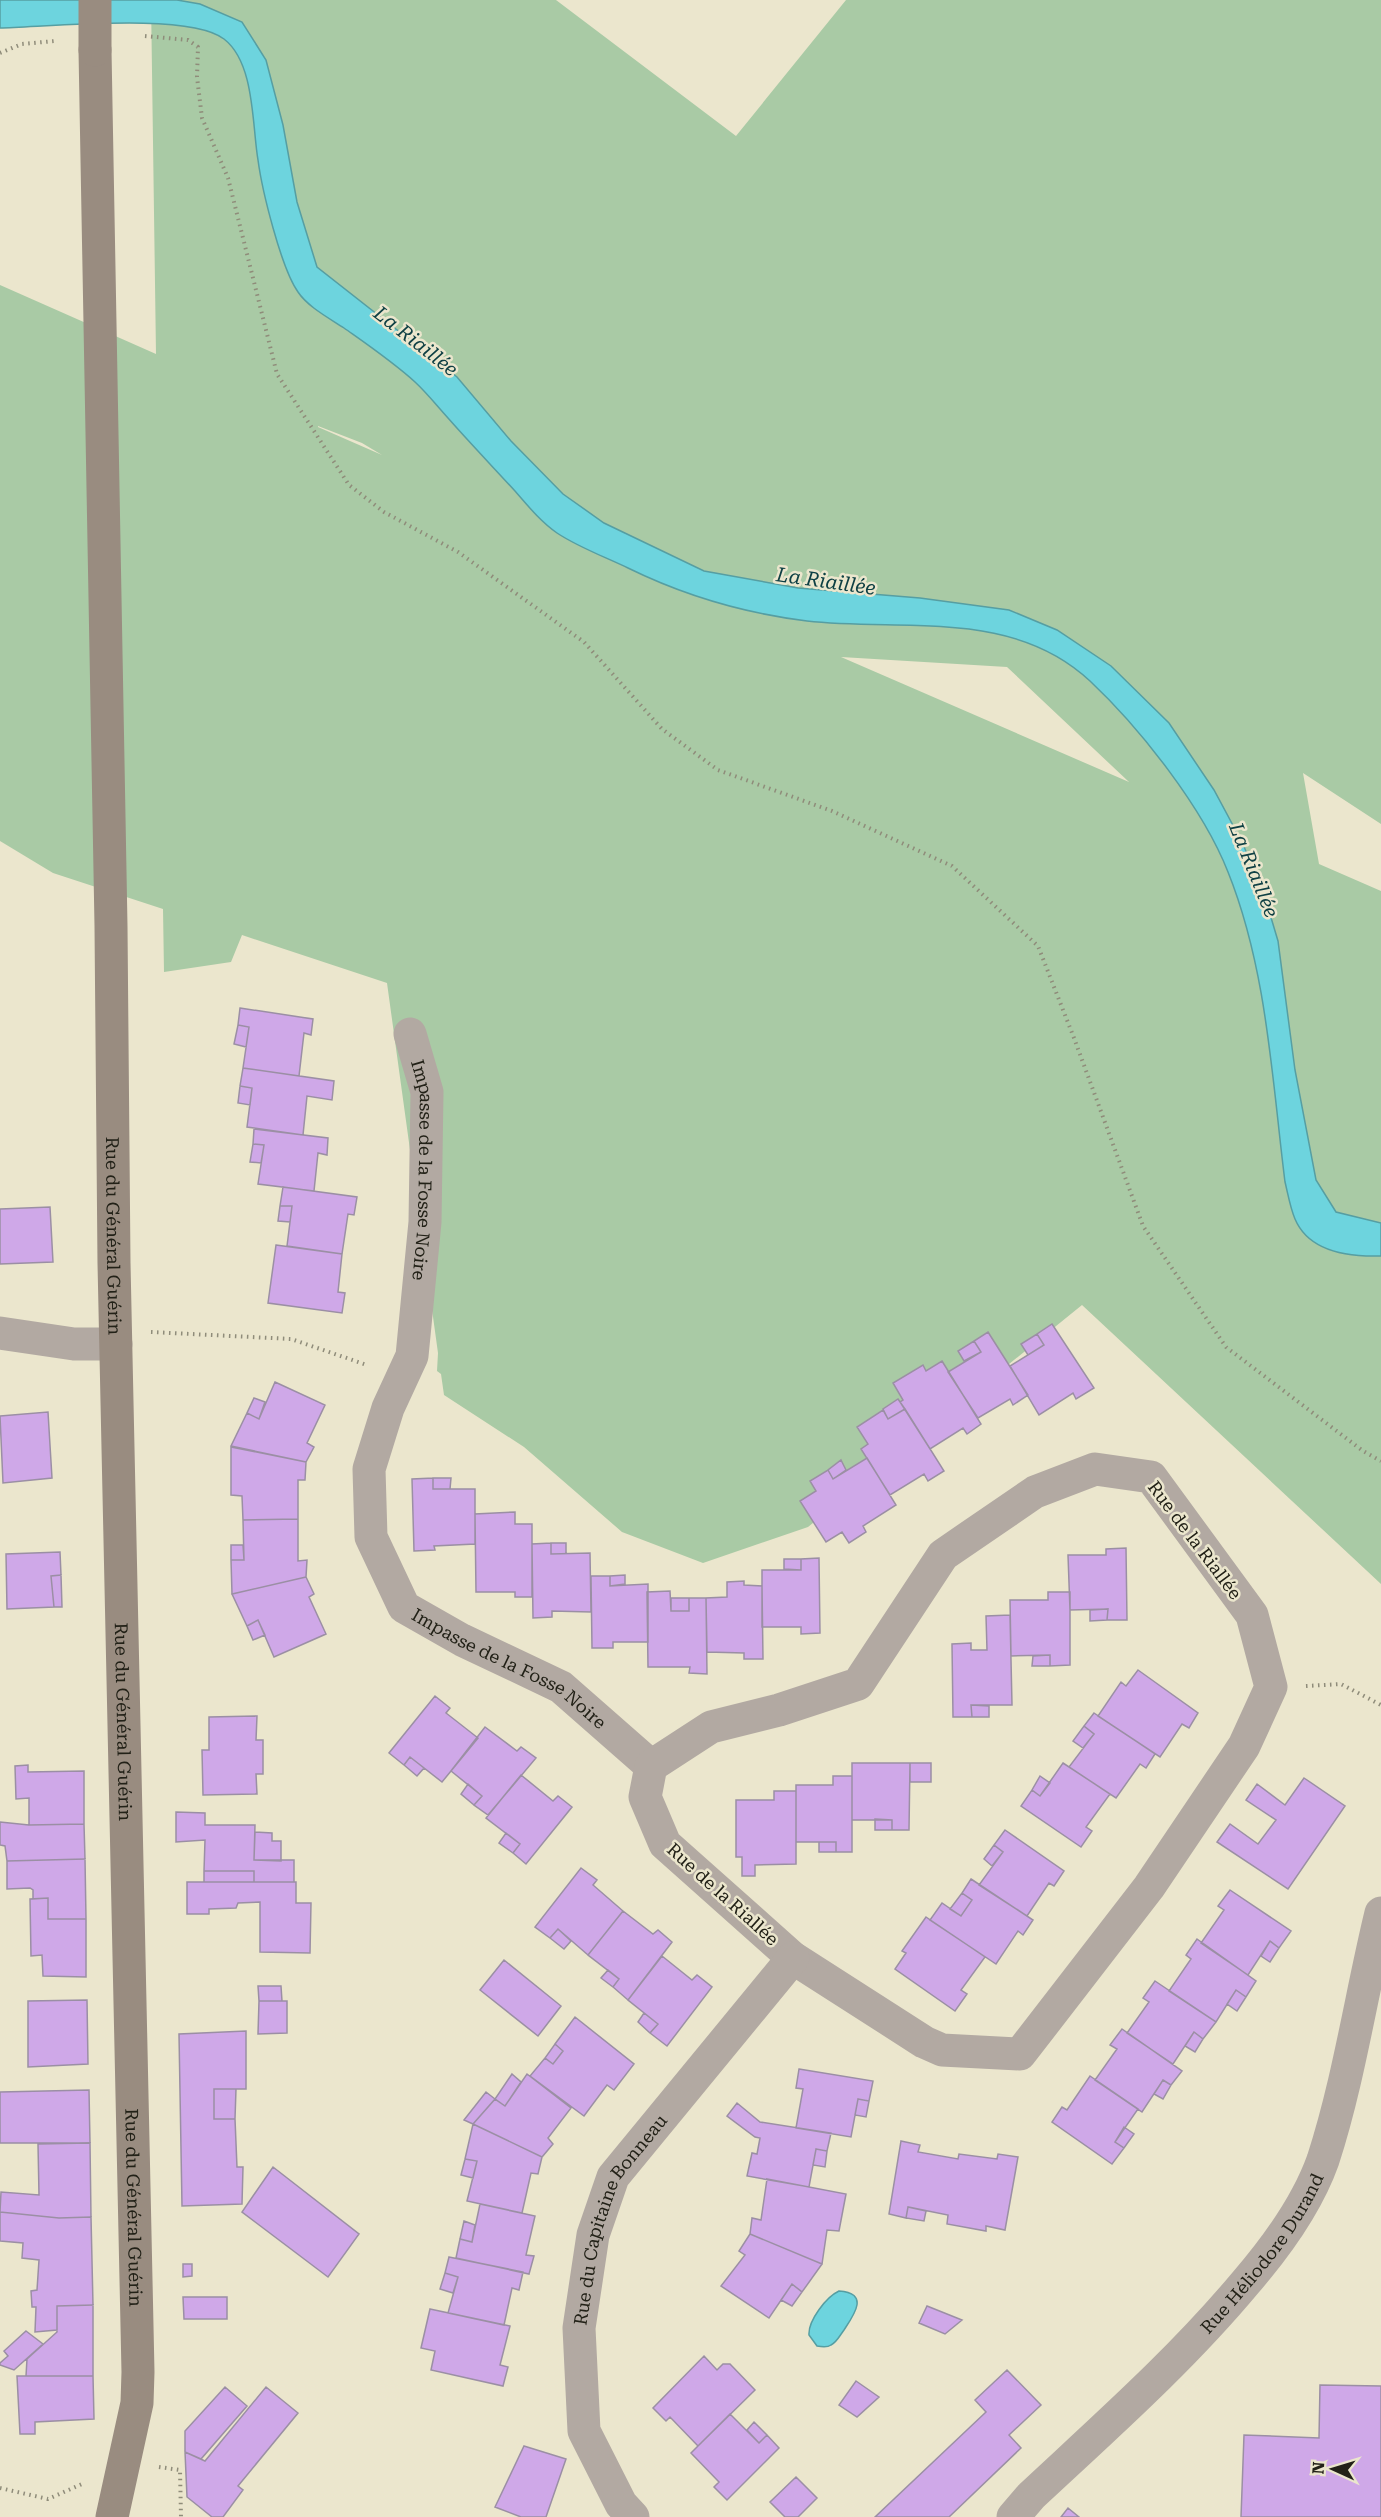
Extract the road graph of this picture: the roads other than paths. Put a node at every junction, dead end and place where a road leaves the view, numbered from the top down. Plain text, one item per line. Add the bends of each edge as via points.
1 (94, 0) edge
2 (410, 1034) dead end
3 (0, 1333) edge
4 (116, 1337) junction
5 (651, 1766) junction
6 (1381, 1913) edge
7 (793, 1958) junction
8 (111, 2517) edge
9 (633, 2517) edge
10 (1013, 2517) edge

1 - 4 main road, Rue du Général Guérin, bridge
2 - 5 street, Impasse de la Fosse Noire via 427,1092 425,1210 412,1356 388,1408 369,1469 371,1538 404,1607 462,1640 561,1687
3 - 4 street via 74,1344
4 - 8 main road, Rue du Général Guérin via 138,2372 136,2403
5 - 7 street, Rue de la Riallée via 645,1797 665,1844
5 - 7 street, Rue de la Riallée via 711,1727 858,1684 943,1555 1035,1492 1095,1469 1151,1477 1252,1615 1271,1687 1244,1746 1149,1887 1020,2054 942,2050
6 - 10 street, Rue Héliodore Durand via 1322,2161 1298,2213 1217,2317
7 - 9 street, Rue du Capitaine Bonneau via 613,2177 593,2235 579,2328 584,2431 621,2504

